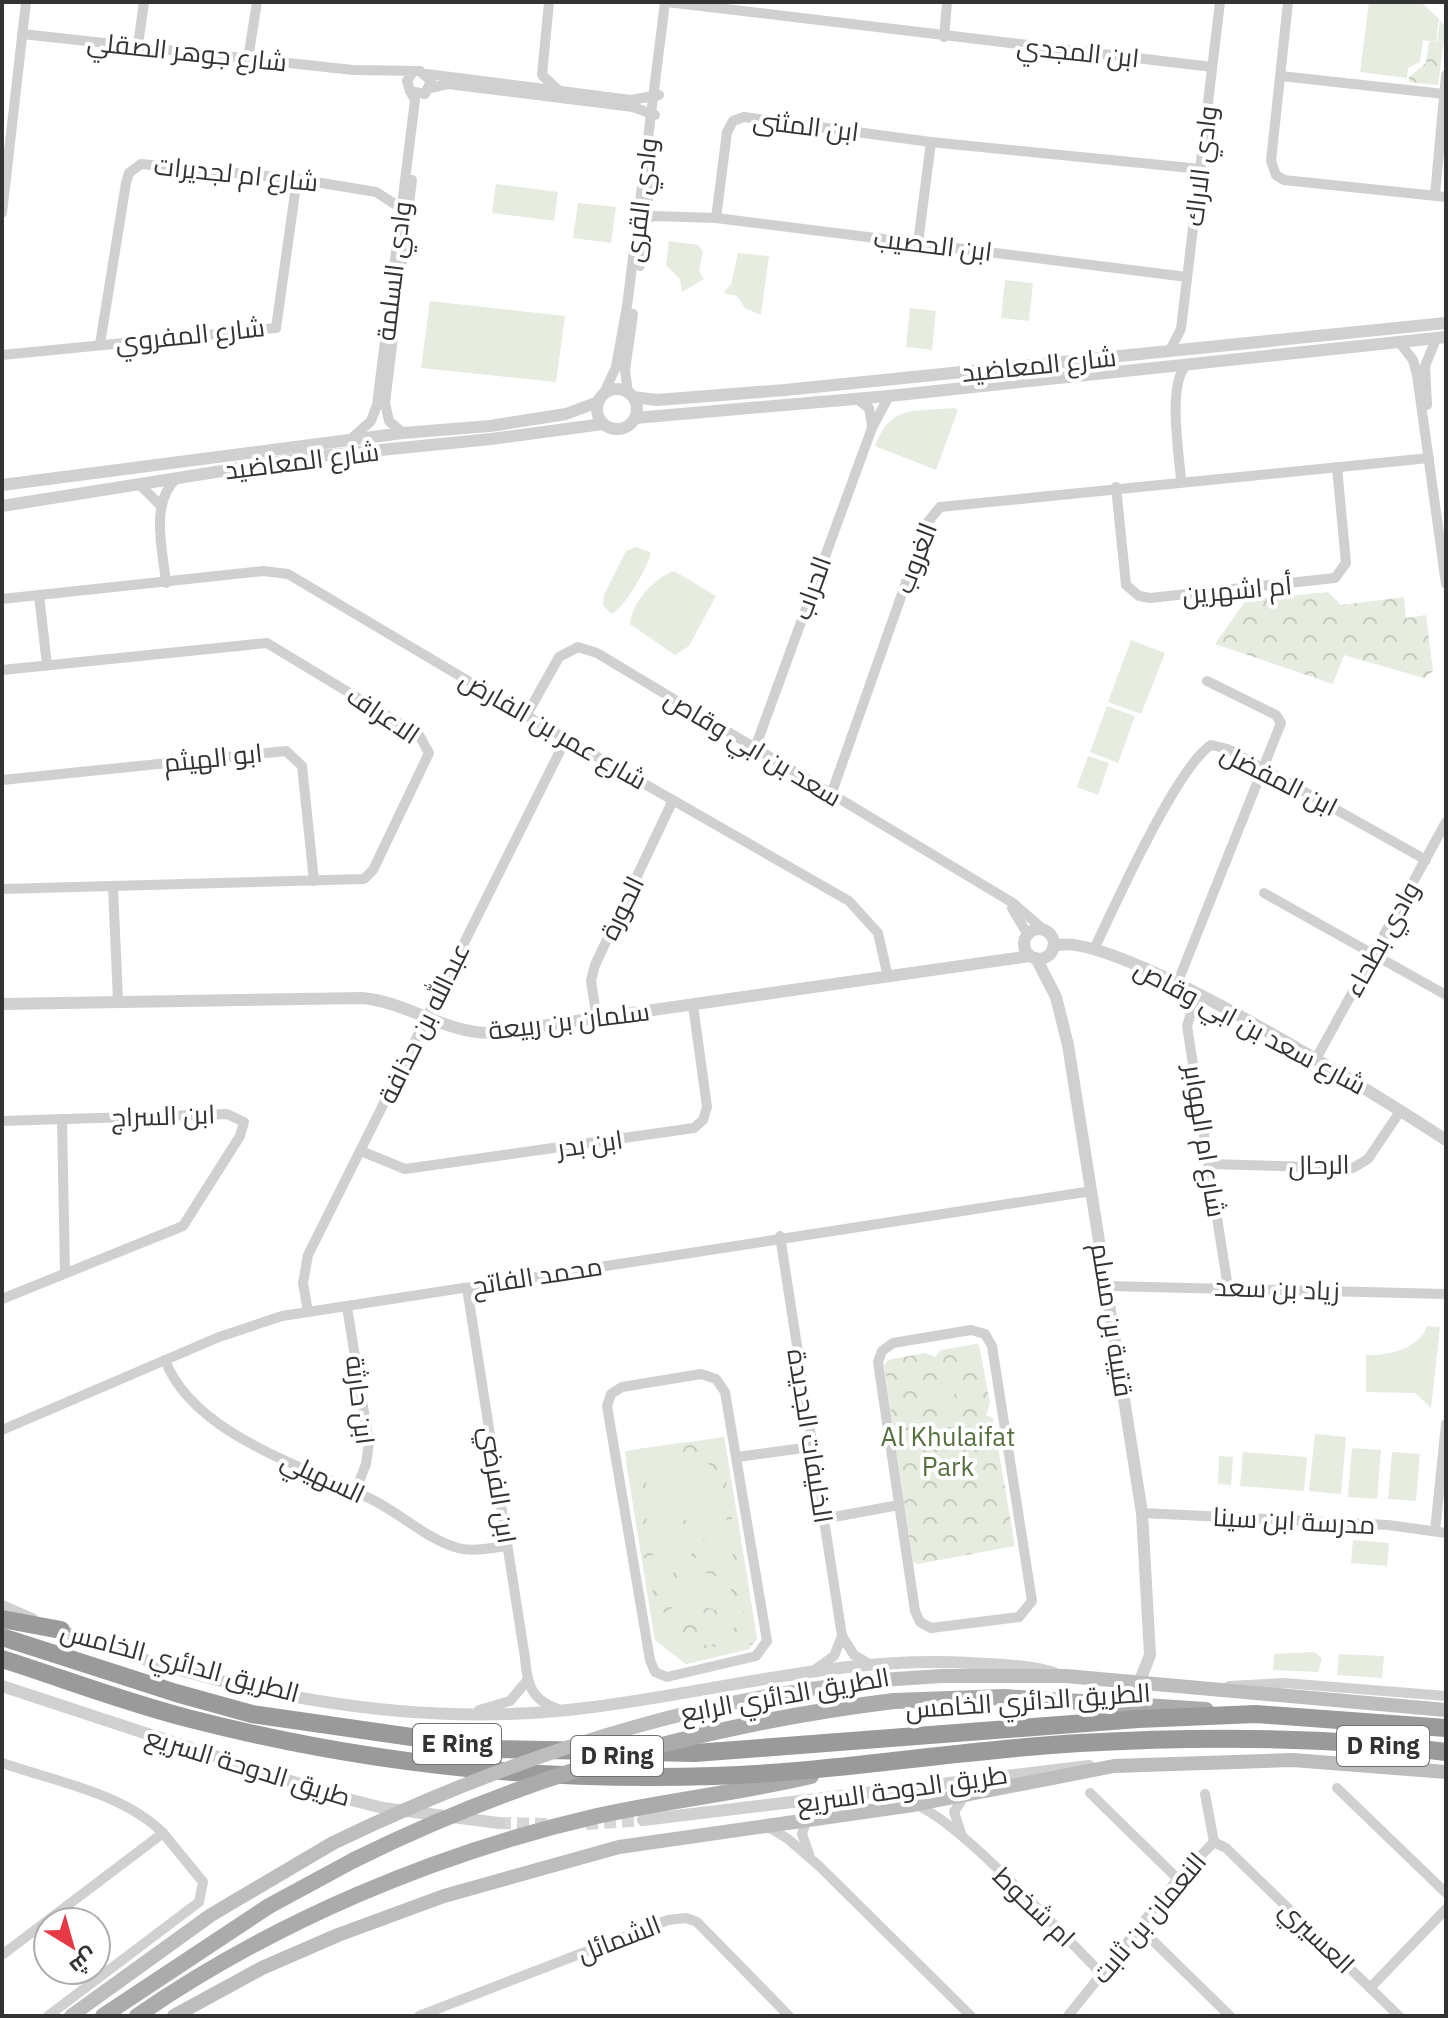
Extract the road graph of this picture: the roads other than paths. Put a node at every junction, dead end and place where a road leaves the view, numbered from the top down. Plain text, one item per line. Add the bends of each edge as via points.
1 (26, 2) edge
2 (144, 2) edge
3 (257, 2) edge
4 (549, 2) edge
5 (668, 2) edge
6 (947, 2) edge
7 (1220, 2) edge
8 (1288, 2) edge
9 (22, 34) junction
10 (944, 37) junction
11 (138, 45) junction
12 (248, 59) junction
13 (1212, 67) junction
14 (543, 68) junction
15 (353, 70) junction
16 (412, 73) junction
17 (427, 74) junction
18 (1446, 75) edge
19 (1281, 76) junction
20 (520, 85) junction
21 (409, 88) junction
22 (558, 90) junction
23 (427, 91) junction
24 (657, 94) junction
25 (1444, 94) junction
26 (654, 115) junction
27 (7, 132) edge
28 (931, 142) junction
29 (1201, 169) junction
30 (297, 179) junction
31 (405, 181) junction
32 (376, 192) junction
33 (649, 195) junction
34 (1440, 196) edge
35 (401, 208) junction
36 (2, 213) edge
37 (679, 215) junction
38 (716, 218) junction
39 (646, 226) junction
40 (918, 243) junction
41 (1187, 277) junction
42 (1446, 323) edge
43 (1181, 329) junction
44 (1441, 338) edge
45 (1400, 343) junction
46 (100, 344) junction
47 (1200, 348) junction
48 (1169, 352) junction
49 (2, 355) edge
50 (1187, 364) junction
51 (1157, 368) junction
52 (1176, 387) junction
53 (630, 395) junction
54 (889, 396) junction
55 (600, 398) junction
56 (857, 399) junction
57 (635, 418) junction
58 (603, 424) junction
59 (872, 428) junction
60 (403, 433) junction
61 (349, 440) junction
62 (1429, 454) junction
63 (1337, 467) junction
64 (177, 478) junction
65 (1181, 480) junction
66 (139, 484) junction
67 (2, 485) edge
68 (1116, 487) junction
69 (160, 505) junction
70 (2, 506) edge
71 (1445, 571) edge
72 (166, 583) junction
73 (1446, 584) edge
74 (39, 595) junction
75 (2, 599) edge
76 (47, 665) junction
77 (2, 670) edge
78 (1207, 681) dead end
79 (526, 716) junction
80 (566, 739) junction
81 (755, 748) junction
82 (1261, 767) junction
83 (2, 780) edge
84 (831, 795) junction
85 (673, 800) junction
86 (1446, 822) edge
87 (1426, 860) junction
88 (314, 881) junction
89 (113, 886) junction
90 (2, 889) edge
91 (1264, 893) dead end
92 (1002, 898) junction
93 (1044, 930) junction
94 (1026, 938) junction
95 (1093, 947) junction
96 (1052, 950) junction
97 (1374, 954) junction
98 (1033, 957) junction
99 (994, 959) junction
100 (888, 977) junction
101 (1177, 984) junction
102 (1053, 989) junction
103 (1197, 995) junction
104 (1446, 995) edge
105 (118, 1001) junction
106 (2, 1004) edge
107 (693, 1005) junction
108 (425, 1017) junction
109 (597, 1019) junction
110 (1317, 1057) junction
111 (1401, 1110) junction
112 (62, 1119) junction
113 (2, 1121) edge
114 (1446, 1140) edge
115 (361, 1151) junction
116 (1209, 1164) junction
117 (1092, 1191) junction
118 (780, 1236) junction
119 (65, 1272) junction
120 (1107, 1286) junction
121 (467, 1288) junction
122 (1228, 1288) junction
123 (1446, 1294) edge
124 (2, 1299) edge
125 (347, 1307) junction
126 (308, 1312) junction
127 (165, 1360) junction
128 (1446, 1424) edge
129 (2, 1430) edge
130 (811, 1447) junction
131 (737, 1457) junction
132 (355, 1492) junction
133 (899, 1505) junction
134 (1142, 1513) junction
135 (823, 1519) junction
136 (1441, 1532) edge
137 (507, 1546) junction
138 (2, 1606) edge
139 (2, 1619) edge
140 (61, 1630) junction
141 (842, 1636) junction
142 (2, 1637) edge
143 (1150, 1655) junction
144 (2, 1659) edge
145 (866, 1662) junction
146 (817, 1668) junction
147 (1066, 1676) junction
148 (526, 1682) junction
149 (1139, 1683) junction
150 (1165, 1685) junction
151 (2, 1686) edge
152 (1196, 1688) junction
153 (1446, 1696) edge
154 (1446, 1710) edge
155 (566, 1711) junction
156 (456, 1714) junction
157 (1256, 1714) junction
158 (1446, 1728) edge
159 (1446, 1752) edge
160 (2, 1763) edge
161 (867, 1763) junction
162 (1114, 1766) junction
163 (1446, 1772) edge
164 (1337, 1788) dead end
165 (1090, 1793) dead end
166 (1205, 1794) dead end
167 (965, 1795) junction
168 (913, 1805) junction
169 (807, 1819) junction
170 (643, 1820) tunnel mouth
171 (499, 1823) tunnel mouth
172 (767, 1826) junction
173 (163, 1833) junction
174 (967, 1841) junction
175 (1214, 1842) junction
176 (1236, 1858) joint
177 (818, 1865) junction
178 (1178, 1879) junction
179 (1446, 1893) edge
180 (1446, 1909) edge
181 (1139, 1927) junction
182 (2, 1955) edge
183 (1102, 1974) junction
184 (1370, 1988) junction
185 (48, 2016) edge
186 (71, 2016) edge
187 (103, 2016) edge
188 (137, 2016) edge
189 (174, 2016) edge
190 (419, 2016) edge
191 (789, 2016) edge
192 (971, 2016) edge
193 (1068, 2016) edge
194 (1230, 2016) edge
195 (1399, 2016) edge

1 - 9 street
2 - 11 street
3 - 12 street
4 - 14 street
5 - 10 street, ابن المجدي
5 - 24 street, وادي القرى
6 - 10 street
7 - 13 street, وادي الاراك
8 - 19 street
9 - 11 street, شارع جوهر الصقلي
9 - 27 street
10 - 13 street, ابن المجدي
11 - 12 street, شارع جوهر الصقلي
12 - 15 street, شارع جوهر الصقلي
13 - 29 street, وادي الاراك
14 - 20 street
14 - 22 street via 546,81
15 - 16 street, شارع جوهر الصقلي
15 - 21 street, شارع جوهر الصقلي via 400,79
16 - 17 street, شارع جوهر الصقلي
16 - 21 street
17 - 20 street
17 - 23 street
18 - 25 street
19 - 25 street
19 - 34 street via 1271,161 1276,175
20 - 22 street
21 - 23 street, شارع جوهر الصقلي
21 - 31 street, وادي السلمة via 415,100
22 - 24 street via 631,100
23 - 26 street via 448,84 633,107
23 - 60 street, وادي السلمة via 419,113 385,403 389,421
24 - 26 street, وادي القرى
25 - 34 street
26 - 33 street, وادي القرى
26 - 55 street, وادي القرى via 621,343 612,380
27 - 36 street
28 - 29 street, ابن المثنى
28 - 38 street, ابن المثنى via 738,118 725,140
28 - 40 street
29 - 41 street, وادي الاراك
30 - 32 street, شارع ام لجديرات
30 - 46 street, شارع المفروي via 276,328
30 - 46 street, شارع ام لجديرات via 148,163 135,168 126,183
31 - 32 street
31 - 35 street, وادي السلمة
32 - 35 street
33 - 37 street, ابن الحصيب via 653,209
33 - 39 street, وادي القرى
35 - 61 street, وادي السلمة via 377,405 368,426
37 - 38 street, ابن الحصيب
37 - 39 street, ابن الحصيب via 653,216
38 - 40 street, ابن الحصيب
39 - 53 street, وادي القرى via 625,370
40 - 41 street, ابن الحصيب
41 - 43 street, وادي الاراك
42 - 47 street, شارع المعاضيد
43 - 47 street
43 - 48 street, وادي الاراك
44 - 45 street, شارع المعاضيد
44 - 62 street via 1425,366
45 - 50 street, شارع المعاضيد
45 - 62 street via 1416,367
46 - 49 street, شارع المفروي
47 - 48 street, شارع المعاضيد
48 - 53 street, شارع المعاضيد via 785,390 657,400
50 - 51 street, شارع المعاضيد
50 - 52 street
51 - 52 street
51 - 54 street, شارع المعاضيد
52 - 65 street
53 - 55 street via 615,389
53 - 57 street
54 - 56 street, شارع المعاضيد
54 - 59 street, الحراب
55 - 58 street via 597,413
55 - 60 street, شارع المعاضيد via 566,414
56 - 57 street, شارع المعاضيد
56 - 59 street via 869,408
57 - 58 street via 618,429
58 - 64 street, شارع المعاضيد via 310,457
59 - 81 street, الحراب
60 - 61 street, شارع المعاضيد
61 - 67 street, شارع المعاضيد
62 - 63 street, الغروب
62 - 71 street
63 - 65 street, الغروب
63 - 68 street, أم اشهرين via 1346,563 1335,578 1150,598 1126,585
64 - 66 street, شارع المعاضيد
64 - 69 street
65 - 68 street, الغروب
66 - 69 street
66 - 70 street, شارع المعاضيد
68 - 84 street, الغروب via 945,505 931,515
69 - 72 street
71 - 73 street
72 - 74 street, شارع عمر بن الفارض
72 - 79 street, شارع عمر بن الفارض via 263,571 288,574
74 - 75 street, شارع عمر بن الفارض
74 - 76 street
76 - 77 street, الاعراف
76 - 88 street, الاعراف via 267,643 419,735 428,747 428,758 369,876
78 - 82 street via 1280,719
79 - 80 street, شارع عمر بن الفارض
79 - 81 street, سعد بن ابي وقاص via 552,667 566,651 578,647 597,653
80 - 85 street, شارع عمر بن الفارض
80 - 108 street, عبدالله بن حذافة
81 - 84 street, سعد بن ابي وقاص
82 - 87 street, ابن المفضل
82 - 95 street, ابن المفضل via 1219,745 1203,750 1143,849
82 - 101 street
83 - 88 street, ابو الهيثم via 286,751 302,766
84 - 92 street, سعد بن ابي وقاص
85 - 100 street, شارع عمر بن الفارض via 861,910 878,933
85 - 109 street, الحورة via 595,965 591,981
86 - 87 street, وادي بطحاء
87 - 97 street, وادي بطحاء
88 - 89 street, الاعراف
89 - 90 street, الاعراف
89 - 105 street
91 - 97 street
92 - 93 street, شارع سعد بن ابي وقاص
92 - 94 street via 1019,916
93 - 94 street, سلمان بن ربيعة
93 - 95 street, شارع سعد بن ابي وقاص
93 - 96 street via 1053,939
94 - 98 street, قتيبة بن مسلم
94 - 99 street, سلمان بن ربيعة
95 - 96 street, شارع سعد بن ابي وقاص via 1070,942
95 - 101 street, شارع سعد بن ابي وقاص
96 - 98 street, سلمان بن ربيعة
96 - 102 street, قتيبة بن مسلم
97 - 104 street
97 - 110 street, وادي بطحاء
98 - 99 street, سلمان بن ربيعة
98 - 102 street, قتيبة بن مسلم
99 - 100 street, سلمان بن ربيعة
100 - 107 street, سلمان بن ربيعة
101 - 103 street, شارع سعد بن ابي وقاص
102 - 117 street, قتيبة بن مسلم via 1066,1034
103 - 110 street, شارع سعد بن ابي وقاص
103 - 116 street, شارع ام الهوابر via 1187,1026
105 - 106 street, سلمان بن ربيعة
105 - 108 street, سلمان بن ربيعة via 362,998 385,1000
107 - 109 street, سلمان بن ربيعة
107 - 115 street, ابن بدر via 707,1107 694,1128 405,1169
108 - 109 street, سلمان بن ربيعة via 481,1033
108 - 115 street, عبدالله بن حذافة
110 - 111 street, شارع سعد بن ابي وقاص
111 - 114 street, شارع سعد بن ابي وقاص
111 - 116 street, الرحال via 1368,1159 1353,1168
112 - 113 street, ابن السراج
112 - 119 street
112 - 119 street, ابن السراج via 227,1114 244,1122 183,1226
115 - 126 street, عبدالله بن حذافة via 308,1255 303,1283
116 - 122 street, شارع ام الهوابر
117 - 118 street, محمد الفاتح
117 - 120 street, قتيبة بن مسلم
118 - 121 street, محمد الفاتح
118 - 130 street, الخليفات الجديدة
119 - 124 street, ابن السراج
120 - 122 street, زياد بن سعد
120 - 134 street, قتيبة بن مسلم
121 - 125 street, محمد الفاتح
121 - 137 street, ابن الفرضي
122 - 123 street, زياد بن سعد
125 - 126 street, محمد الفاتح
125 - 132 street, ابن حارثة via 369,1443
126 - 127 street, محمد الفاتح via 282,1316
127 - 129 street, محمد الفاتح
127 - 132 street, السهيلي via 178,1387 200,1409 276,1456
128 - 136 street
130 - 131 street
130 - 135 street, الخليفات الجديدة
131 - 131 street via 725,1392 709,1376 622,1387 608,1400 644,1635 651,1667 661,1676 756,1656 766,1646
132 - 137 street, السهيلي via 449,1544 470,1550
133 - 133 street via 920,1622 937,1627 1012,1618 1030,1608 992,1346 978,1330 893,1343 879,1356
133 - 135 street
134 - 136 street, مدرسة ابن سينا
134 - 143 street, قتيبة بن مسلم
135 - 141 street, الخليفات الجديدة
137 - 148 street, ابن الفرضي
138 - 140 street
139 - 140 highway
140 - 156 street via 241,1687
141 - 145 street
141 - 146 street via 834,1656
142 - 157 highway, الطريق الدائري الخامس / E Ring via 252,1714 495,1749 695,1753
143 - 149 street, قتيبة بن مسلم
143 - 150 street, قتيبة بن مسلم
144 - 161 highway, الطريق الدائري الخامس / E Ring via 237,1731 460,1769 717,1776
145 - 146 street
145 - 147 street via 1024,1666
146 - 155 street
147 - 149 main road, الطريق الدائري الرابع / D Ring
147 - 186 main road, الطريق الدائري الرابع / D Ring, bridge via 838,1683 662,1717 554,1749 333,1843 211,1915
148 - 155 street via 542,1702
148 - 156 street via 510,1701
149 - 150 main road, الطريق الدائري الرابع / D Ring
150 - 152 main road, الطريق الدائري الرابع / D Ring
151 - 171 street, طريق الدوحة السريع via 336,1796 383,1808
152 - 153 street, الطريق الدائري الرابع via 1275,1683
152 - 154 main road, الطريق الدائري الرابع / D Ring
155 - 156 street
157 - 158 highway, الطريق الدائري الرابع / D Ring
157 - 187 main road, الطريق الدائري الرابع / D Ring, bridge via 1004,1697 894,1701 739,1724 604,1760 460,1811 354,1860 245,1921
159 - 161 highway, D Ring via 1237,1738 1080,1743
160 - 173 street via 122,1805
161 - 188 main road, D Ring via 608,1814 484,1847 286,1929
162 - 163 main road, D Ring via 1293,1760
162 - 167 main road, D Ring
162 - 170 street, طريق الدوحة السريع via 1051,1768
164 - 179 street
165 - 178 street
166 - 175 street
167 - 168 main road, D Ring
167 - 174 street, ام شخوط via 954,1817
168 - 169 main road, D Ring
168 - 174 street, ام شخوط via 937,1815
169 - 172 main road, D Ring
169 - 177 street via 802,1840
172 - 177 street
172 - 189 main road, D Ring via 619,1847 444,1896 287,1956
173 - 182 street
173 - 185 street via 203,1882 199,1902
174 - 183 street, ام شخوط
175 - 176 street, النعمان بن ثابت
175 - 178 street, النعمان بن ثابت
176 - 184 street, العسيري
177 - 192 street
178 - 181 street, النعمان بن ثابت
180 - 184 street
181 - 183 street, النعمان بن ثابت
181 - 194 street
183 - 193 street, النعمان بن ثابت
184 - 195 street, العسيري
190 - 191 street, الشمائل via 668,1920 686,1918 697,1922

